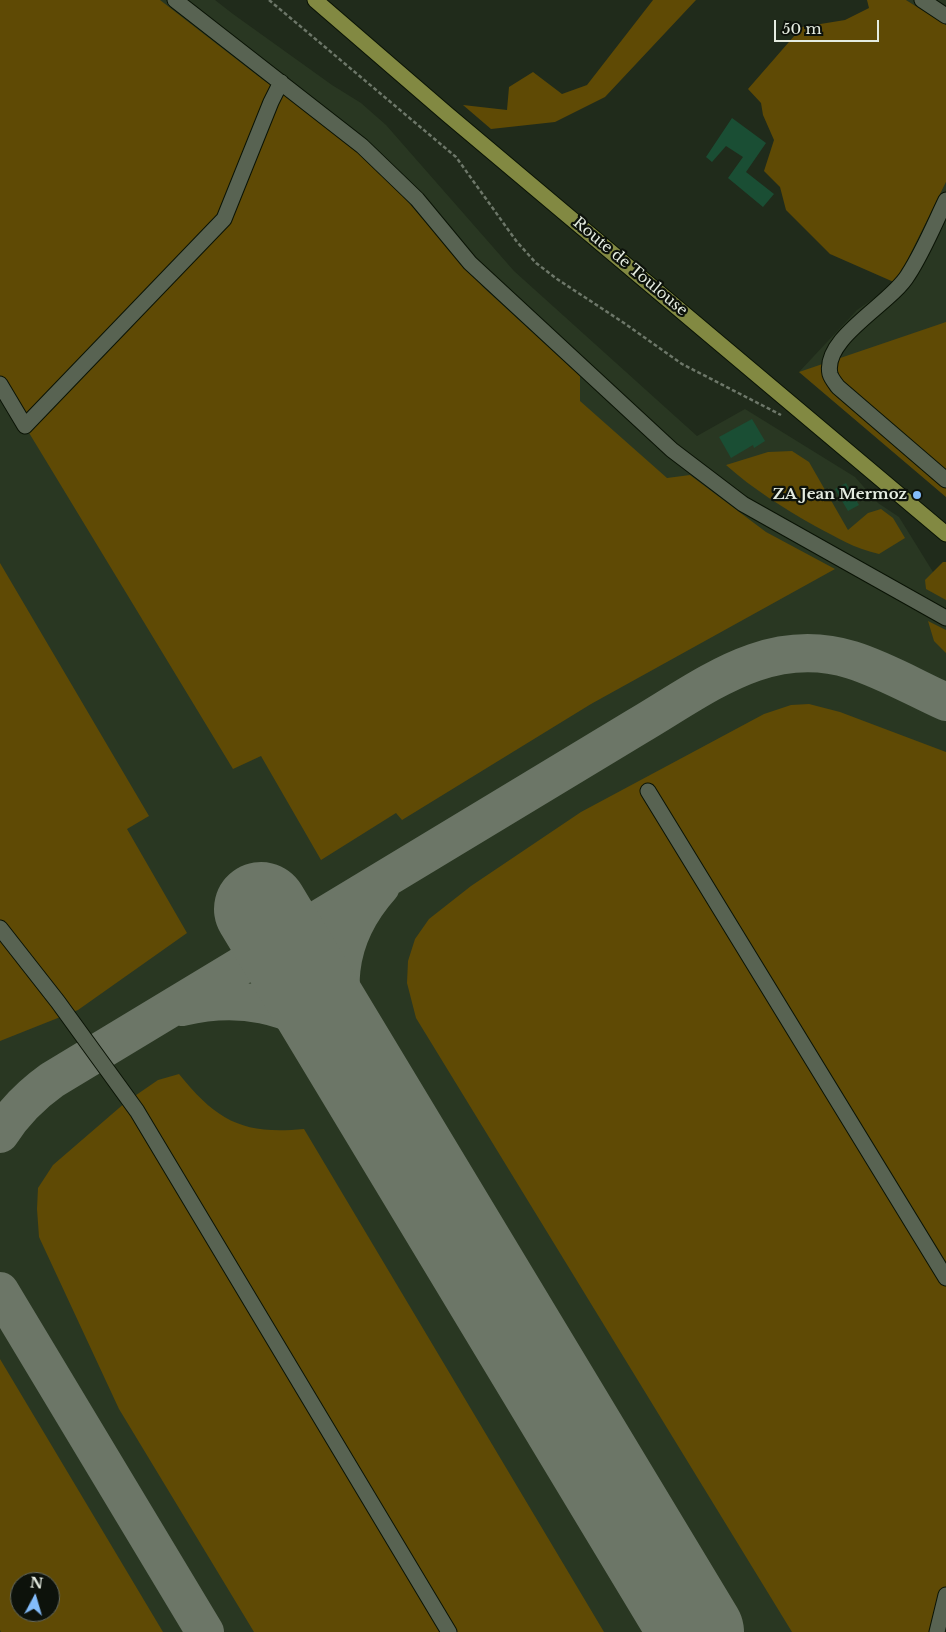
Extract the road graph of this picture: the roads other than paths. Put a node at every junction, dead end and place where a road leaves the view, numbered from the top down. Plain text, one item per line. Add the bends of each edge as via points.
1 (175, 0) edge
2 (315, 0) edge
3 (922, 0) edge
4 (946, 16) edge
5 (281, 82) junction
6 (946, 200) edge
7 (0, 384) edge
8 (946, 480) edge
9 (946, 534) edge
10 (946, 618) edge
11 (648, 791) dead end
12 (0, 928) edge
13 (946, 1278) edge
14 (946, 1595) edge
15 (449, 1632) edge
16 (937, 1632) edge

1 - 5 lane
2 - 9 main road, Route de Toulouse
3 - 4 lane
5 - 7 lane via 224,219 25,426
5 - 10 lane via 362,146 417,199 470,263 672,450 743,504
6 - 8 lane via 908,276 895,292 848,331 832,354 829,365 830,376 838,387
11 - 13 lane
12 - 15 lane via 137,1111
14 - 16 lane

